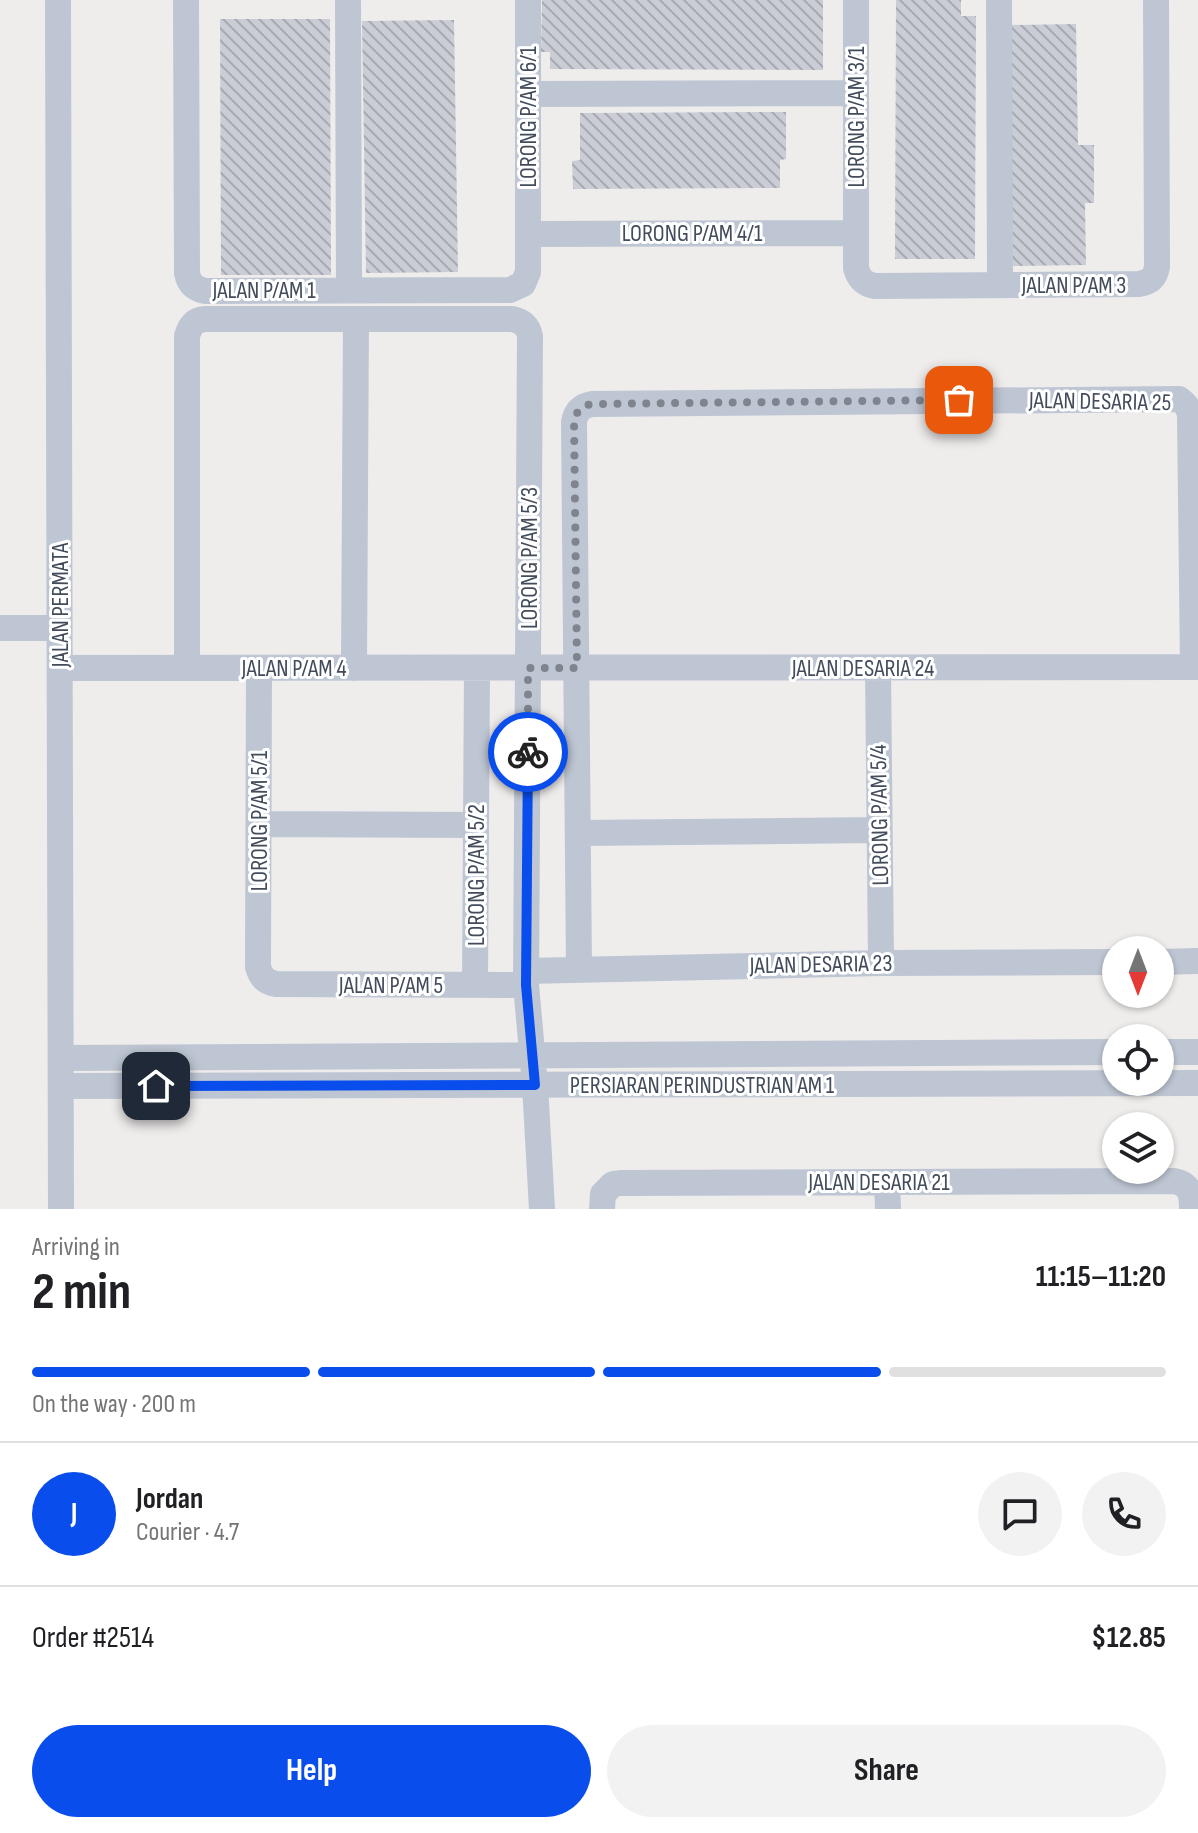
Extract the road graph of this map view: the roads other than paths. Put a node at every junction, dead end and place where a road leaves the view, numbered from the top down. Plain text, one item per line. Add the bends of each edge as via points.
1 (58, 0) edge
2 (186, 0) edge
3 (348, 0) edge
4 (528, 0) edge
5 (856, 0) edge
6 (999, 0) edge
7 (1156, 0) edge
8 (856, 93) junction
9 (528, 94) junction
10 (856, 233) junction
11 (528, 234) junction
12 (1000, 285) junction
13 (349, 290) junction
14 (356, 319) junction
15 (0, 628) edge
16 (59, 628) junction
17 (1196, 667) edge
18 (60, 668) junction
19 (187, 668) junction
20 (259, 668) junction
21 (354, 668) junction
22 (477, 668) junction
23 (528, 668) junction
24 (577, 668) junction
25 (878, 668) junction
26 (259, 824) junction
27 (476, 825) junction
28 (879, 830) junction
29 (578, 833) junction
30 (1198, 961) edge
31 (1102, 962) edge
32 (1174, 962) edge
33 (881, 963) junction
34 (579, 969) junction
35 (260, 973) joint
36 (526, 978) junction
37 (475, 985) junction
38 (1102, 1052) edge
39 (1174, 1052) edge
40 (1198, 1052) edge
41 (533, 1054) junction
42 (61, 1058) junction
43 (1198, 1083) edge
44 (535, 1085) junction
45 (61, 1086) junction
46 (887, 1182) junction
47 (61, 1209) edge
48 (542, 1209) edge
49 (602, 1209) edge
50 (888, 1209) edge
51 (1192, 1209) edge

1 - 16 street, JALAN PERMATA
2 - 13 street, JALAN P/AM 1 via 188,280 205,291
3 - 13 street
4 - 9 street, LORONG P/AM 6/1
5 - 8 street, LORONG P/AM 3/1
6 - 12 street
7 - 12 street, JALAN P/AM 3 via 1152,279 1139,284
8 - 9 street
8 - 10 street, LORONG P/AM 3/1
9 - 11 street, LORONG P/AM 6/1
10 - 11 street, LORONG P/AM 4/1
10 - 12 street, JALAN P/AM 3 via 856,268 868,285
11 - 13 street, JALAN P/AM 1 via 528,272 517,288
14 - 19 street via 205,319 189,330
14 - 21 street
14 - 23 street, LORONG P/AM 5/3 via 512,319 529,330
15 - 16 street
16 - 18 street, JALAN PERMATA
17 - 24 street, JALAN DESARIA 25 via 1190,416 1185,403 1173,398 584,405 574,422
17 - 25 street, JALAN DESARIA 24
18 - 19 street, JALAN P/AM 4
18 - 42 street, JALAN PERMATA
19 - 20 street, JALAN P/AM 4
20 - 21 street, JALAN P/AM 4
20 - 26 street, LORONG P/AM 5/1
21 - 22 street, JALAN P/AM 4
22 - 23 street, JALAN P/AM 4
22 - 27 street, LORONG P/AM 5/2
23 - 24 street, JALAN DESARIA 24
23 - 36 street, LORONG P/AM 5/3
24 - 25 street, JALAN DESARIA 24
24 - 29 street
25 - 28 street, LORONG P/AM 5/4
26 - 27 street
26 - 35 street, LORONG P/AM 5/1
27 - 37 street, LORONG P/AM 5/2
28 - 29 street
28 - 33 street, LORONG P/AM 5/4
29 - 34 street
30 - 32 street
31 - 33 street, JALAN DESARIA 23
33 - 34 street, JALAN DESARIA 23
34 - 36 street, JALAN DESARIA 23
35 - 37 street, JALAN P/AM 5 via 276,984
36 - 37 street, JALAN P/AM 5
36 - 41 street, LORONG P/AM 5/3
38 - 41 street, PERSIARAN PERINDUSTRIAN AM 1
39 - 40 street
41 - 42 street, PERSIARAN PERINDUSTRIAN AM 1
41 - 44 street, LORONG P/AM 5/3
42 - 45 street, JALAN PERMATA
43 - 44 street, PERSIARAN PERINDUSTRIAN AM 1
44 - 45 street, PERSIARAN PERINDUSTRIAN AM 1
44 - 48 street, LORONG P/AM 5/3
45 - 47 street, JALAN PERMATA
46 - 49 street, JALAN DESARIA 21 via 620,1183 607,1188
46 - 50 street
46 - 51 street, JALAN DESARIA 21 via 1174,1181 1191,1192

